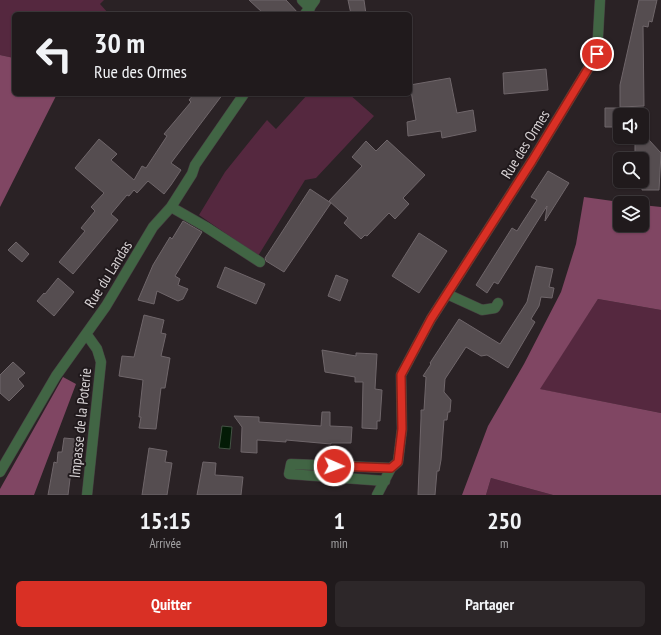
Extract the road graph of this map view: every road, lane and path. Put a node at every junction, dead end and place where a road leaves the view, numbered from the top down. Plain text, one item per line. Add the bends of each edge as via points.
1 (302, 0) edge
2 (600, 0) edge
3 (310, 7) edge
4 (243, 96) edge
5 (171, 207) junction
6 (260, 262) dead end
7 (447, 294) junction
8 (498, 303) dead end
9 (87, 335) junction
10 (391, 468) junction
11 (0, 472) edge
12 (385, 481) junction
13 (87, 495) edge
14 (377, 495) edge

1 - 3 street
2 - 7 street, Rue des Ormes via 597,54
4 - 5 street, Rue du Landas via 195,165
5 - 6 street via 206,226
5 - 9 street, Rue du Landas via 153,227 131,268
7 - 8 street via 482,310 495,308
7 - 10 street, Rue des Ormes via 401,375 402,429 398,462
9 - 11 street, Rue du Landas via 56,376
9 - 13 street, Impasse de la Poterie via 97,349 101,362
10 - 12 street, Rue des Ormes
10 - 12 street via 291,464 289,474
12 - 14 street, Rue des Ormes

